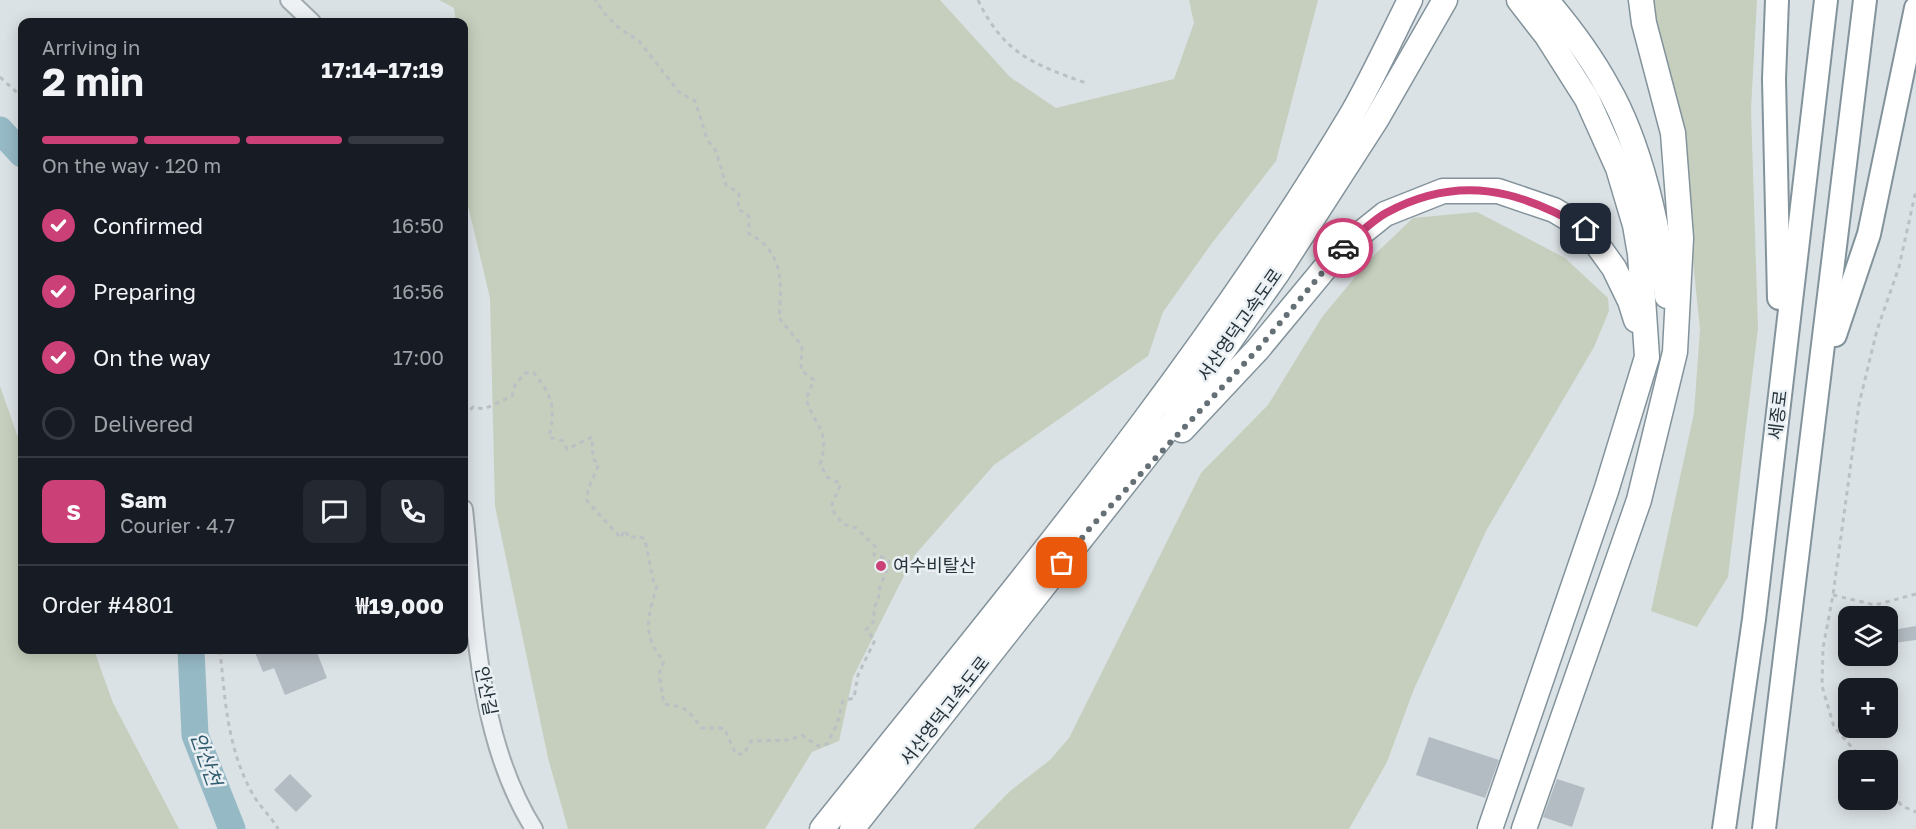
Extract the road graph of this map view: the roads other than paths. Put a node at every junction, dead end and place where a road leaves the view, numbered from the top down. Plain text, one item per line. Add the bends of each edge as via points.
1 (289, 0) edge
2 (1410, 0) edge
3 (1445, 0) edge
4 (1519, 0) edge
5 (1546, 0) edge
6 (1641, 0) edge
7 (1777, 0) edge
8 (1826, 0) edge
9 (1865, 0) edge
10 (1916, 8) edge
11 (308, 18) edge
12 (1675, 352) junction
13 (1647, 357) junction
14 (1820, 380) junction
15 (1781, 384) junction
16 (1090, 528) junction
17 (468, 546) edge
18 (534, 829) edge
19 (822, 829) edge
20 (852, 829) edge
21 (1490, 829) edge
22 (1524, 829) edge
23 (1724, 829) edge
24 (1764, 829) edge

1 - 11 street
2 - 19 highway, 서산영덕고속도로 via 1352,112 1256,262 1152,411
3 - 16 highway, 서산영덕고속도로 via 1376,120 1278,272 1173,422
4 - 13 highway via 1587,99 1618,168 1640,254
5 - 12 highway via 1608,87 1632,142 1662,258
6 - 12 highway via 1673,133 1681,238
7 - 15 highway via 1774,79
8 - 15 highway, 세종로
9 - 14 highway, 세종로
10 - 14 highway via 1869,234
12 - 22 highway via 1639,500
13 - 16 highway via 1630,301 1614,268 1586,229 1554,210 1498,191 1443,191 1385,214 1340,250 1258,349
13 - 21 highway via 1606,491
14 - 24 highway, 세종로
15 - 23 highway, 세종로 via 1754,619
16 - 20 highway, 서산영덕고속도로
17 - 18 street, 안산길 via 481,668 499,756

